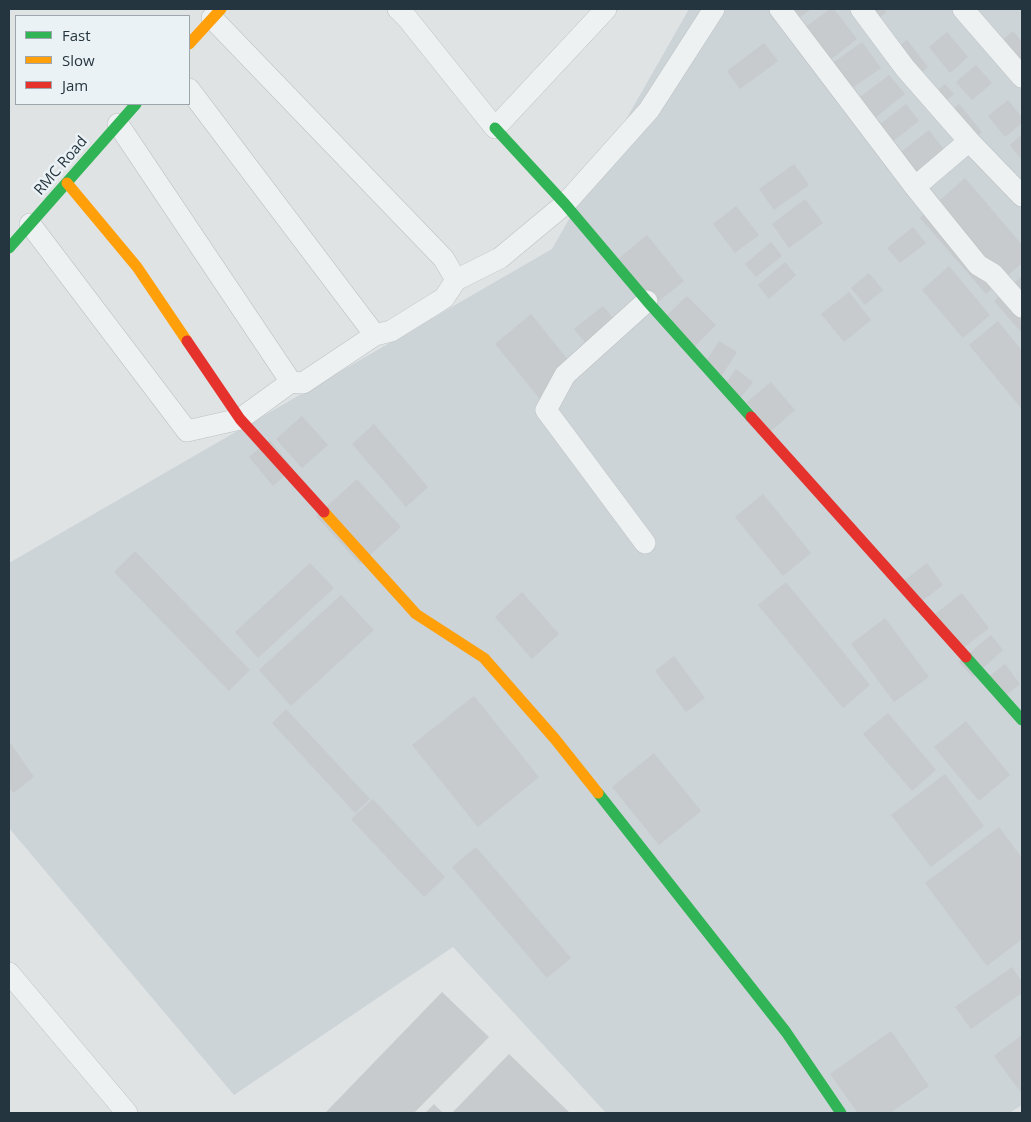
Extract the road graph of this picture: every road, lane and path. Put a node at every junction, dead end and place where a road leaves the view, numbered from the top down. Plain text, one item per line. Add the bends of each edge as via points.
1 (398, 9) edge
2 (606, 9) edge
3 (714, 9) edge
4 (780, 9) edge
5 (861, 9) edge
6 (963, 9) edge
7 (213, 12) edge
8 (190, 28) edge
9 (190, 43) edge
10 (1022, 77) edge
11 (190, 90) edge
12 (134, 105) edge
13 (121, 114) edge
14 (495, 128) junction
15 (969, 141) junction
16 (67, 183) junction
17 (915, 187) junction
18 (1022, 196) edge
19 (565, 204) junction
20 (30, 224) junction
21 (9, 232) edge
22 (9, 248) edge
23 (456, 280) junction
24 (647, 301) junction
25 (1022, 307) edge
26 (375, 335) junction
27 (291, 382) junction
28 (240, 419) junction
29 (645, 542) dead end
30 (1022, 720) edge
31 (9, 973) edge
32 (127, 1113) edge
33 (841, 1113) edge

1 - 14 street
2 - 14 street
3 - 19 street via 649,110
4 - 17 street
5 - 15 street via 906,68
6 - 10 street
7 - 8 street
7 - 9 street
7 - 23 street via 444,259
11 - 26 street
12 - 13 street, RMC Road
13 - 16 street, RMC Road
13 - 21 street, RMC Road
13 - 27 street
14 - 19 street
15 - 17 street
15 - 18 street
16 - 20 street, RMC Road
16 - 28 street via 138,267
17 - 25 street via 978,266 993,274
19 - 23 street via 500,258
19 - 24 street
20 - 22 street, RMC Road
20 - 28 street via 187,431
23 - 26 street via 444,298 391,331
24 - 29 street via 565,375 546,410
24 - 30 street
26 - 27 street via 303,383
27 - 28 street
28 - 33 street via 416,614 484,658 555,739 786,1032
31 - 32 street

